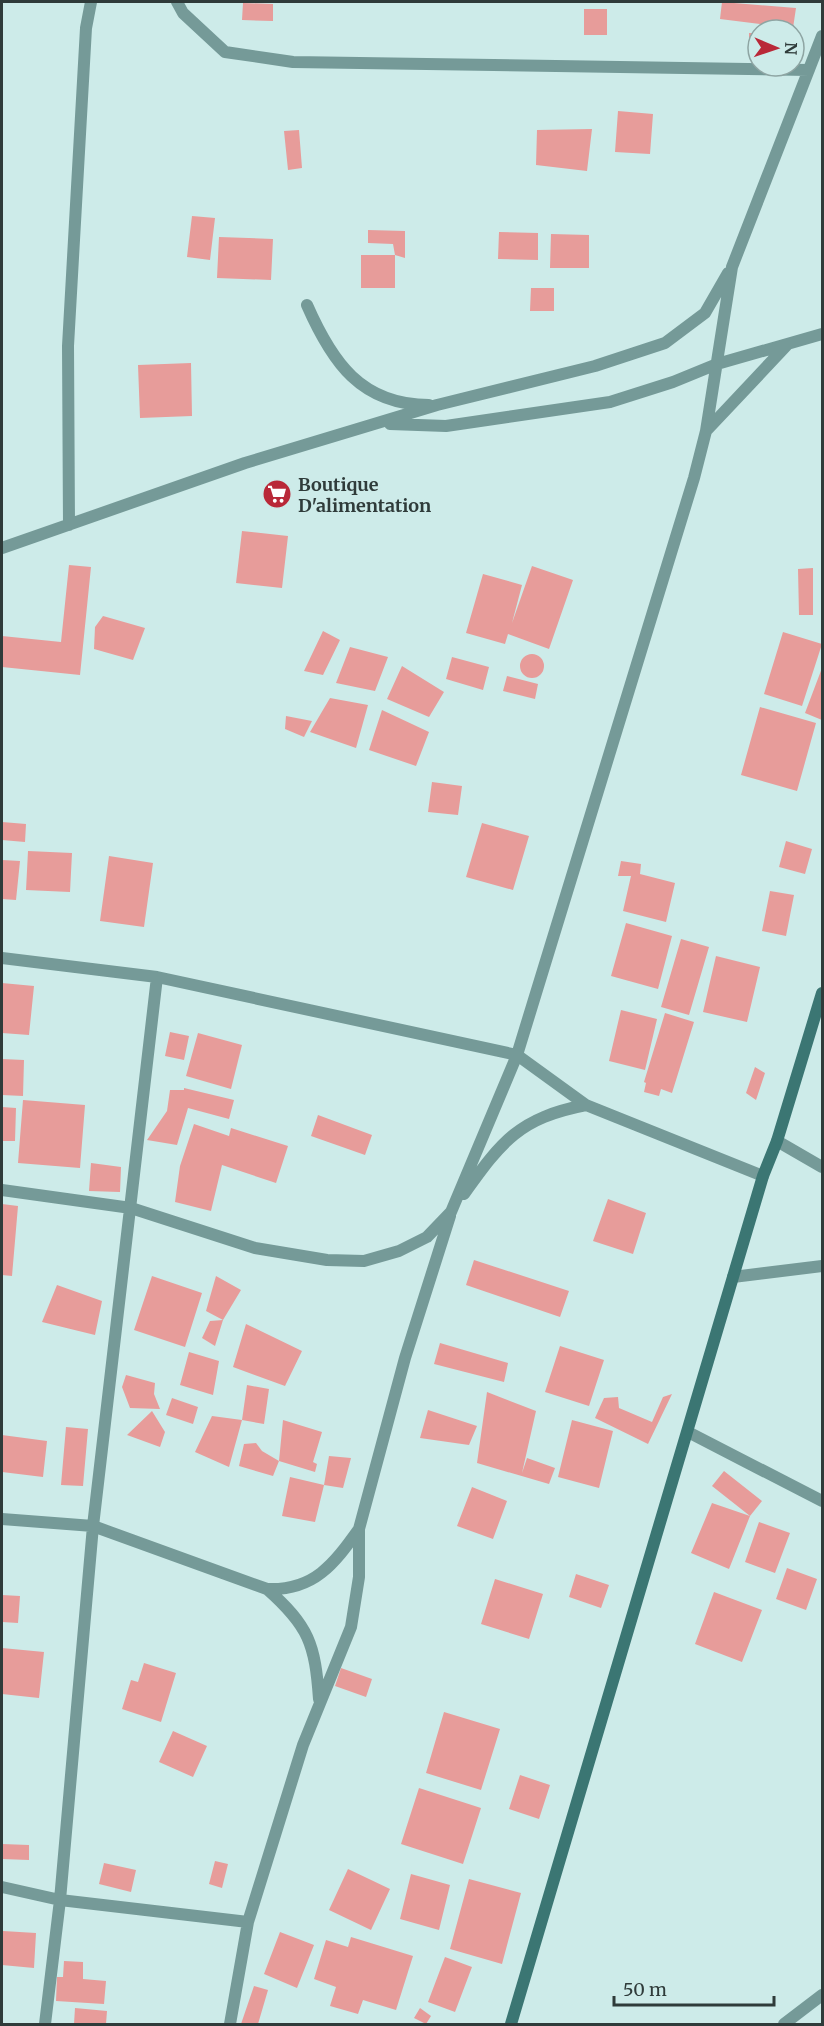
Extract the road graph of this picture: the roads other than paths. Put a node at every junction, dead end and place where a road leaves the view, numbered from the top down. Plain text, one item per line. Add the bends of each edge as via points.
1 (91, 2) edge
2 (177, 2) edge
3 (822, 36) edge
4 (809, 70) junction
5 (732, 267) junction
6 (307, 305) dead end
7 (822, 334) edge
8 (788, 344) junction
9 (717, 364) junction
10 (437, 405) junction
11 (380, 424) junction
12 (706, 431) junction
13 (69, 525) junction
14 (2, 548) edge
15 (2, 958) edge
16 (158, 977) junction
17 (822, 993) edge
18 (517, 1055) junction
19 (586, 1105) junction
20 (777, 1141) junction
21 (822, 1167) edge
22 (762, 1176) junction
23 (2, 1190) edge
24 (131, 1208) junction
25 (451, 1212) junction
26 (822, 1266) edge
27 (733, 1277) junction
28 (688, 1432) junction
29 (822, 1501) edge
30 (2, 1518) edge
31 (93, 1526) junction
32 (359, 1529) junction
33 (267, 1589) junction
34 (320, 1704) junction
35 (2, 1887) edge
36 (60, 1900) junction
37 (248, 1922) junction
38 (822, 1995) edge
39 (45, 2025) edge
40 (230, 2025) edge
41 (512, 2025) edge
42 (784, 2025) edge

1 - 13 street via 86,28 68,346
2 - 4 street via 183,13 225,52 292,62
3 - 4 street
4 - 5 street
5 - 9 street
5 - 10 street via 705,313 665,343 595,366
6 - 10 street via 335,359 357,381 388,401
7 - 8 street
8 - 9 street
8 - 12 street
9 - 11 street via 610,402 446,426
9 - 12 street
10 - 11 street
11 - 13 street via 245,463
12 - 18 street
13 - 14 street
15 - 16 street
16 - 18 street
16 - 24 street
17 - 20 main road
18 - 19 street
18 - 25 street
19 - 22 street
19 - 25 street via 551,1112 520,1128 492,1155
20 - 21 street
20 - 22 main road
22 - 27 main road
23 - 24 street
24 - 25 street via 255,1248 327,1260 364,1261 428,1237
24 - 31 street
25 - 32 street via 405,1358
26 - 27 street
27 - 28 main road
28 - 29 street
28 - 41 main road
30 - 31 street
31 - 33 street
31 - 36 street
32 - 33 street via 321,1574 300,1586
32 - 34 street via 359,1577 351,1627
33 - 34 street via 290,1609 309,1636 317,1666
34 - 37 street via 303,1745
35 - 36 street
36 - 37 street
36 - 39 street
37 - 40 street
38 - 42 street

